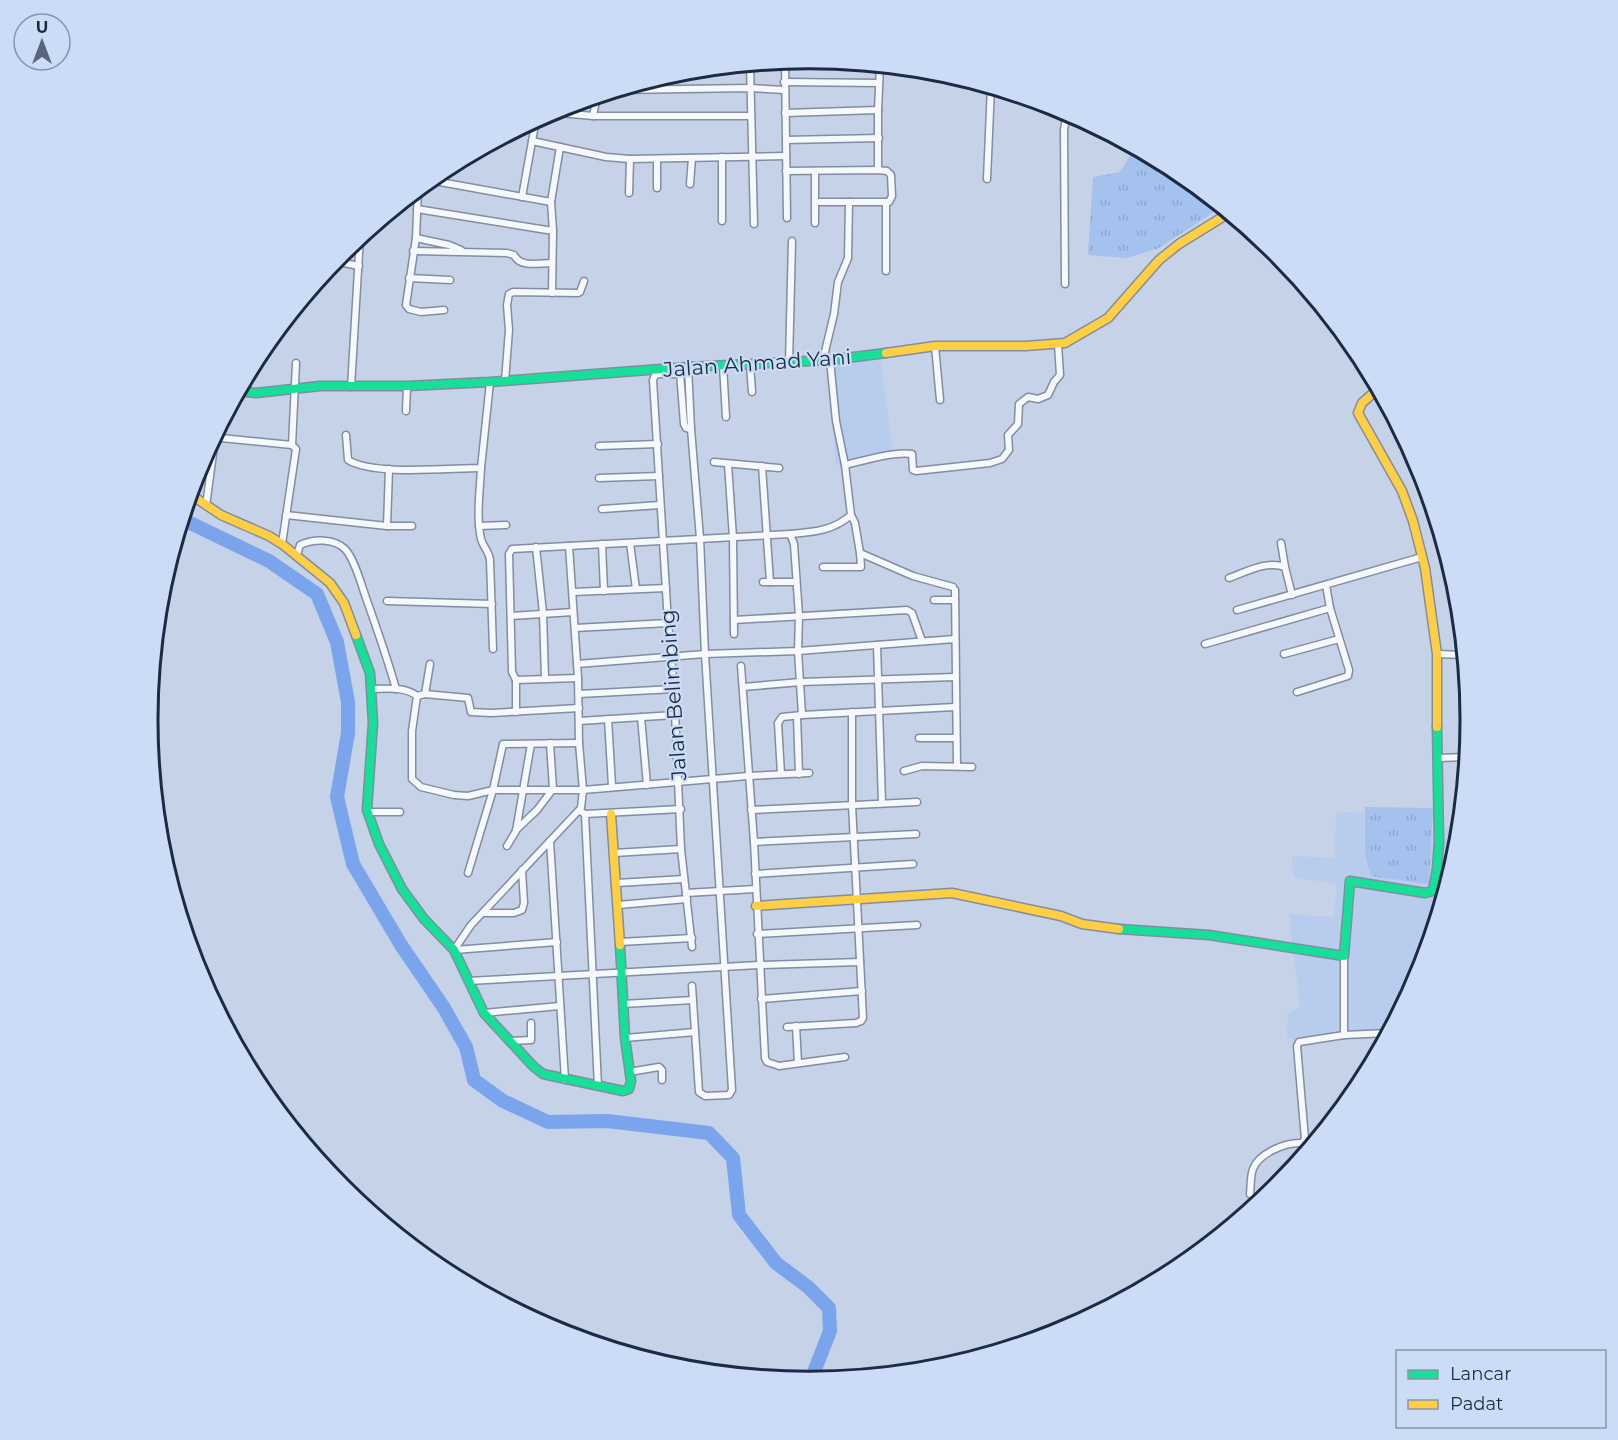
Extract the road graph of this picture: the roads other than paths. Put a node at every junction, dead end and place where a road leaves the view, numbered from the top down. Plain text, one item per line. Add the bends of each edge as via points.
1 (784, 70) edge
2 (750, 72) edge
3 (880, 73) edge
4 (879, 82) junction
5 (784, 86) junction
6 (750, 88) junction
7 (648, 90) edge
8 (991, 95) edge
9 (595, 106) edge
10 (878, 110) junction
11 (785, 112) junction
12 (573, 114) edge
13 (593, 116) junction
14 (751, 116) junction
15 (1065, 122) edge
16 (534, 130) edge
17 (879, 138) junction
18 (786, 140) junction
19 (532, 141) junction
20 (560, 147) junction
21 (753, 156) junction
22 (786, 156) junction
23 (722, 157) junction
24 (692, 158) junction
25 (630, 159) junction
26 (657, 159) junction
27 (878, 170) junction
28 (786, 171) junction
29 (815, 171) junction
30 (987, 179) dead end
31 (442, 182) edge
32 (690, 184) dead end
33 (657, 188) dead end
34 (629, 193) dead end
35 (522, 197) junction
36 (417, 201) edge
37 (552, 202) junction
38 (816, 202) junction
39 (849, 202) junction
40 (886, 203) junction
41 (417, 209) junction
42 (787, 218) dead end
43 (1222, 218) edge
44 (722, 221) dead end
45 (815, 223) dead end
46 (754, 224) dead end
47 (553, 231) junction
48 (416, 238) junction
49 (792, 241) dead end
50 (360, 250) edge
51 (413, 251) junction
52 (464, 252) junction
53 (346, 263) edge
54 (552, 263) junction
55 (359, 266) junction
56 (886, 272) dead end
57 (409, 278) junction
58 (450, 280) dead end
59 (584, 281) dead end
60 (1065, 284) dead end
61 (552, 293) junction
62 (444, 310) dead end
63 (1058, 344) junction
64 (934, 346) junction
65 (826, 360) junction
66 (296, 363) dead end
67 (789, 363) junction
68 (750, 364) junction
69 (723, 365) junction
70 (688, 370) junction
71 (680, 373) junction
72 (505, 381) junction
73 (490, 382) junction
74 (407, 386) junction
75 (351, 387) junction
76 (294, 388) junction
77 (246, 392) edge
78 (752, 392) dead end
79 (1373, 394) edge
80 (940, 400) dead end
81 (406, 411) dead end
82 (726, 417) dead end
83 (691, 429) junction
84 (346, 435) dead end
85 (222, 438) edge
86 (658, 444) junction
87 (292, 445) junction
88 (599, 446) dead end
89 (714, 462) dead end
90 (211, 463) edge
91 (728, 464) junction
92 (845, 465) junction
93 (762, 466) junction
94 (482, 468) junction
95 (779, 468) dead end
96 (389, 469) junction
97 (659, 476) junction
98 (599, 478) dead end
99 (197, 499) edge
100 (206, 506) junction
101 (660, 506) junction
102 (602, 509) dead end
103 (286, 515) junction
104 (851, 515) junction
105 (506, 525) dead end
106 (387, 526) junction
107 (412, 526) dead end
108 (479, 526) junction
109 (790, 534) junction
110 (768, 536) junction
111 (700, 538) junction
112 (734, 538) junction
113 (664, 541) junction
114 (602, 543) junction
115 (630, 543) junction
116 (1281, 543) dead end
117 (282, 544) junction
118 (569, 546) junction
119 (536, 547) junction
120 (860, 554) junction
121 (297, 555) junction
122 (1422, 557) junction
123 (823, 567) dead end
124 (1285, 567) junction
125 (1229, 578) dead end
126 (796, 582) junction
127 (1326, 585) junction
128 (666, 588) junction
129 (636, 589) junction
130 (604, 591) junction
131 (573, 592) junction
132 (1292, 595) junction
133 (387, 600) dead end
134 (933, 600) dead end
135 (956, 600) junction
136 (492, 604) junction
137 (1330, 608) junction
138 (1237, 610) dead end
139 (573, 612) junction
140 (543, 613) junction
141 (510, 616) junction
142 (799, 616) junction
143 (734, 620) junction
144 (668, 622) junction
145 (575, 628) junction
146 (734, 634) dead end
147 (955, 639) junction
148 (1339, 639) junction
149 (922, 641) junction
150 (1205, 644) dead end
151 (877, 645) junction
152 (493, 650) dead end
153 (798, 651) junction
154 (705, 654) junction
155 (1284, 654) dead end
156 (1437, 654) junction
157 (1456, 655) edge
158 (670, 657) junction
159 (430, 664) dead end
160 (577, 664) junction
161 (741, 666) dead end
162 (955, 677) junction
163 (578, 678) junction
164 (545, 679) junction
165 (878, 679) junction
166 (516, 680) junction
167 (801, 682) junction
168 (743, 687) junction
169 (396, 688) junction
170 (371, 689) junction
171 (674, 689) junction
172 (1297, 692) dead end
173 (425, 694) junction
174 (579, 694) junction
175 (417, 696) junction
176 (955, 707) junction
177 (579, 708) junction
178 (880, 711) junction
179 (516, 712) junction
180 (852, 712) junction
181 (675, 715) junction
182 (799, 715) junction
183 (641, 717) junction
184 (608, 719) junction
185 (579, 721) junction
186 (920, 738) dead end
187 (956, 738) junction
188 (550, 743) junction
189 (579, 743) junction
190 (531, 744) junction
191 (1459, 757) edge
192 (1438, 758) junction
193 (957, 766) junction
194 (972, 767) dead end
195 (904, 771) dead end
196 (809, 773) dead end
197 (781, 774) junction
198 (799, 774) junction
199 (748, 776) junction
200 (712, 779) junction
201 (679, 782) junction
202 (647, 785) junction
203 (612, 786) junction
204 (553, 789) junction
205 (493, 790) junction
206 (523, 790) junction
207 (583, 790) junction
208 (917, 802) dead end
209 (882, 803) junction
210 (852, 805) junction
211 (681, 809) junction
212 (751, 810) junction
213 (367, 812) junction
214 (400, 812) dead end
215 (582, 812) junction
216 (611, 814) junction
217 (516, 831) junction
218 (916, 834) dead end
219 (854, 836) junction
220 (550, 841) junction
221 (754, 842) junction
222 (507, 846) dead end
223 (681, 849) junction
224 (614, 853) junction
225 (914, 864) dead end
226 (855, 868) junction
227 (522, 870) junction
228 (468, 873) dead end
229 (755, 874) junction
230 (684, 879) junction
231 (617, 883) junction
232 (755, 889) junction
233 (719, 892) junction
234 (686, 896) junction
235 (857, 898) junction
236 (618, 905) junction
237 (756, 906) junction
238 (484, 913) junction
239 (917, 925) dead end
240 (859, 929) junction
241 (757, 934) junction
242 (692, 938) junction
243 (557, 942) junction
244 (620, 942) junction
245 (692, 947) dead end
246 (454, 950) junction
247 (1344, 956) junction
248 (860, 962) junction
249 (759, 965) junction
250 (724, 967) junction
251 (621, 972) junction
252 (592, 975) junction
253 (558, 977) junction
254 (468, 981) junction
255 (692, 986) dead end
256 (862, 991) junction
257 (760, 999) junction
258 (693, 1000) junction
259 (623, 1004) junction
260 (560, 1006) junction
261 (484, 1013) junction
262 (531, 1023) dead end
263 (796, 1026) junction
264 (787, 1027) dead end
265 (695, 1032) junction
266 (1380, 1033) edge
267 (1344, 1035) junction
268 (625, 1038) junction
269 (510, 1041) junction
270 (845, 1057) dead end
271 (798, 1063) junction
272 (629, 1072) junction
273 (565, 1080) junction
274 (662, 1080) dead end
275 (598, 1086) junction
276 (1250, 1194) dead end

1 - 5 street
2 - 6 street
3 - 4 street
4 - 5 street
4 - 10 street
5 - 6 street
5 - 11 street
6 - 7 street
6 - 14 street
8 - 30 street
9 - 13 street
10 - 11 street
10 - 17 street
11 - 18 street
12 - 13 street
13 - 14 street
14 - 21 street
15 - 60 street
16 - 19 street
17 - 18 street
17 - 27 street
18 - 22 street
19 - 20 street
19 - 35 street
20 - 25 street
20 - 37 street
21 - 22 street
21 - 23 street
21 - 46 street
22 - 28 street
23 - 24 street
23 - 44 street
24 - 26 street
24 - 32 street
25 - 26 street
25 - 34 street
26 - 33 street
27 - 29 street
27 - 40 street via 891,175 891,199
28 - 29 street
28 - 42 street
29 - 38 street
31 - 35 street
35 - 37 street
36 - 41 street
37 - 47 street
38 - 39 street
38 - 45 street
39 - 40 street
39 - 65 street via 848,260 838,282
40 - 56 street
41 - 47 street
41 - 48 street
43 - 63 street, Jalan Ahmad Yani via 1160,260 1108,318 1078,337
47 - 54 street
48 - 51 street
48 - 52 street
49 - 67 street
50 - 55 street
51 - 52 street
51 - 57 street
52 - 54 street via 511,254 522,263
53 - 55 street
54 - 61 street
55 - 75 street
57 - 58 street
57 - 62 street via 408,308 421,312
59 - 61 street via 580,292
61 - 72 street via 509,294
63 - 64 street, Jalan Ahmad Yani
63 - 92 street via 1060,375 1044,398 1028,397 1019,404 1018,424 1008,435 1010,448 1002,459 916,471 912,454 908,453
64 - 65 street, Jalan Ahmad Yani
64 - 80 street
65 - 67 street, Jalan Ahmad Yani
65 - 92 street
66 - 76 street
67 - 68 street, Jalan Ahmad Yani
68 - 69 street, Jalan Ahmad Yani
68 - 78 street
69 - 70 street, Jalan Ahmad Yani
69 - 82 street
70 - 71 street
70 - 72 street, Jalan Ahmad Yani
70 - 83 street
71 - 83 street via 684,424
71 - 86 street, Jalan Belimbing via 654,377
72 - 73 street, Jalan Ahmad Yani
73 - 74 street, Jalan Ahmad Yani
73 - 94 street
74 - 75 street, Jalan Ahmad Yani
74 - 81 street
75 - 76 street, Jalan Ahmad Yani
76 - 77 street, Jalan Ahmad Yani
76 - 87 street
79 - 122 street via 1358,413 1402,491
83 - 111 street
84 - 96 street via 349,461
85 - 87 street
86 - 88 street
86 - 97 street, Jalan Belimbing
87 - 103 street via 296,449
89 - 91 street
90 - 100 street
91 - 93 street
91 - 112 street
92 - 104 street
93 - 95 street
93 - 110 street
94 - 96 street
94 - 108 street
96 - 106 street
97 - 98 street
97 - 101 street, Jalan Belimbing
99 - 100 street
100 - 117 street
101 - 102 street
101 - 113 street, Jalan Belimbing
103 - 106 street
103 - 117 street
104 - 109 street via 822,531
104 - 120 street
105 - 108 street
106 - 107 street
108 - 136 street via 489,554
109 - 110 street
109 - 126 street
110 - 112 street
110 - 126 street via 766,582
111 - 112 street
111 - 113 street
111 - 154 street
112 - 143 street
113 - 115 street
113 - 128 street, Jalan Belimbing
114 - 115 street
114 - 118 street
114 - 130 street
115 - 129 street
116 - 124 street
117 - 121 street
118 - 119 street
118 - 131 street
119 - 140 street
119 - 141 street via 510,550
120 - 123 street via 861,567
120 - 135 street via 954,589
121 - 169 street via 300,545 313,540 346,549 382,639
121 - 170 street via 330,583 344,603 370,673
122 - 127 street
122 - 156 street
124 - 125 street via 1263,566
124 - 132 street
126 - 142 street
127 - 132 street
127 - 137 street
128 - 129 street
128 - 144 street, Jalan Belimbing
129 - 130 street
130 - 131 street
131 - 139 street
132 - 138 street
133 - 136 street
134 - 135 street
135 - 147 street
136 - 152 street
137 - 148 street
137 - 150 street
139 - 140 street
139 - 145 street
140 - 141 street
140 - 164 street
141 - 166 street via 512,672
142 - 143 street
142 - 149 street via 907,610 912,613
142 - 153 street
143 - 146 street
144 - 145 street
144 - 158 street, Jalan Belimbing
145 - 160 street
147 - 149 street
147 - 162 street
148 - 155 street
148 - 172 street via 1348,676
149 - 151 street
151 - 153 street
151 - 165 street
153 - 154 street
153 - 167 street
154 - 158 street
154 - 200 street
156 - 157 street
156 - 192 street
158 - 160 street
158 - 171 street, Jalan Belimbing
159 - 173 street
160 - 163 street
161 - 168 street
162 - 165 street
162 - 176 street
163 - 164 street
163 - 174 street
164 - 166 street
165 - 167 street
165 - 178 street
166 - 179 street
167 - 168 street
167 - 182 street
168 - 199 street
169 - 170 street
169 - 175 street
170 - 213 street via 373,723
171 - 174 street
171 - 181 street, Jalan Belimbing
173 - 175 street
173 - 179 street via 468,698 471,712
174 - 177 street
175 - 205 street via 412,731 415,783 462,796
176 - 178 street
176 - 187 street
177 - 179 street
177 - 185 street
178 - 180 street
178 - 209 street
180 - 182 street
180 - 210 street
181 - 183 street
181 - 201 street, Jalan Belimbing
182 - 197 street via 782,717 778,723
182 - 198 street
183 - 184 street
183 - 202 street
184 - 185 street
184 - 203 street
185 - 189 street
186 - 187 street
187 - 193 street
188 - 189 street
188 - 190 street
188 - 204 street
189 - 207 street
190 - 205 street via 503,744
190 - 206 street
191 - 192 street
192 - 247 street via 1440,814 1432,891 1350,881
193 - 194 street
193 - 195 street via 922,766
196 - 198 street
197 - 198 street
197 - 199 street
199 - 200 street
199 - 212 street
200 - 201 street
200 - 233 street
201 - 202 street
201 - 211 street, Jalan Belimbing
202 - 203 street
203 - 207 street
204 - 206 street
204 - 207 street
204 - 217 street
205 - 206 street
205 - 228 street
206 - 217 street
207 - 215 street
208 - 209 street
209 - 210 street
210 - 212 street
210 - 219 street
211 - 216 street
211 - 223 street, Jalan Belimbing
212 - 221 street
213 - 214 street
213 - 246 street via 402,889
215 - 216 street
215 - 220 street
215 - 252 street
216 - 224 street
217 - 222 street
218 - 219 street
219 - 221 street
219 - 226 street
220 - 227 street
220 - 243 street
221 - 229 street
223 - 224 street
223 - 230 street, Jalan Belimbing
224 - 231 street
225 - 226 street
226 - 229 street
226 - 235 street
227 - 238 street
227 - 238 street via 522,910
229 - 232 street
230 - 231 street
230 - 234 street, Jalan Belimbing
231 - 236 street
232 - 233 street
232 - 237 street
233 - 234 street
233 - 250 street
234 - 236 street
234 - 242 street, Jalan Belimbing
235 - 237 street
235 - 240 street
235 - 247 street via 952,893 1082,924 1209,935
236 - 244 street
237 - 241 street
238 - 246 street
239 - 240 street
240 - 241 street
240 - 248 street
241 - 249 street
242 - 244 street
242 - 245 street, Jalan Belimbing
243 - 246 street
243 - 253 street
244 - 251 street
246 - 254 street
247 - 267 street
248 - 249 street
248 - 256 street
249 - 250 street
249 - 257 street
250 - 251 street
250 - 265 street via 732,1090 729,1095 700,1094
251 - 252 street
251 - 259 street
252 - 253 street
252 - 275 street
253 - 254 street
253 - 260 street
254 - 261 street
255 - 258 street
256 - 257 street
256 - 263 street via 863,1017 859,1022
257 - 271 street via 767,1062 779,1066
258 - 259 street
258 - 265 street
259 - 268 street
260 - 261 street
260 - 273 street
261 - 269 street
262 - 269 street via 531,1040
263 - 264 street
263 - 271 street
265 - 268 street
266 - 267 street
267 - 276 street via 1297,1044 1305,1139 1275,1148 1256,1165
268 - 272 street
269 - 273 street via 538,1071
270 - 271 street
272 - 274 street via 659,1067
272 - 275 street via 631,1080 626,1091
273 - 275 street

